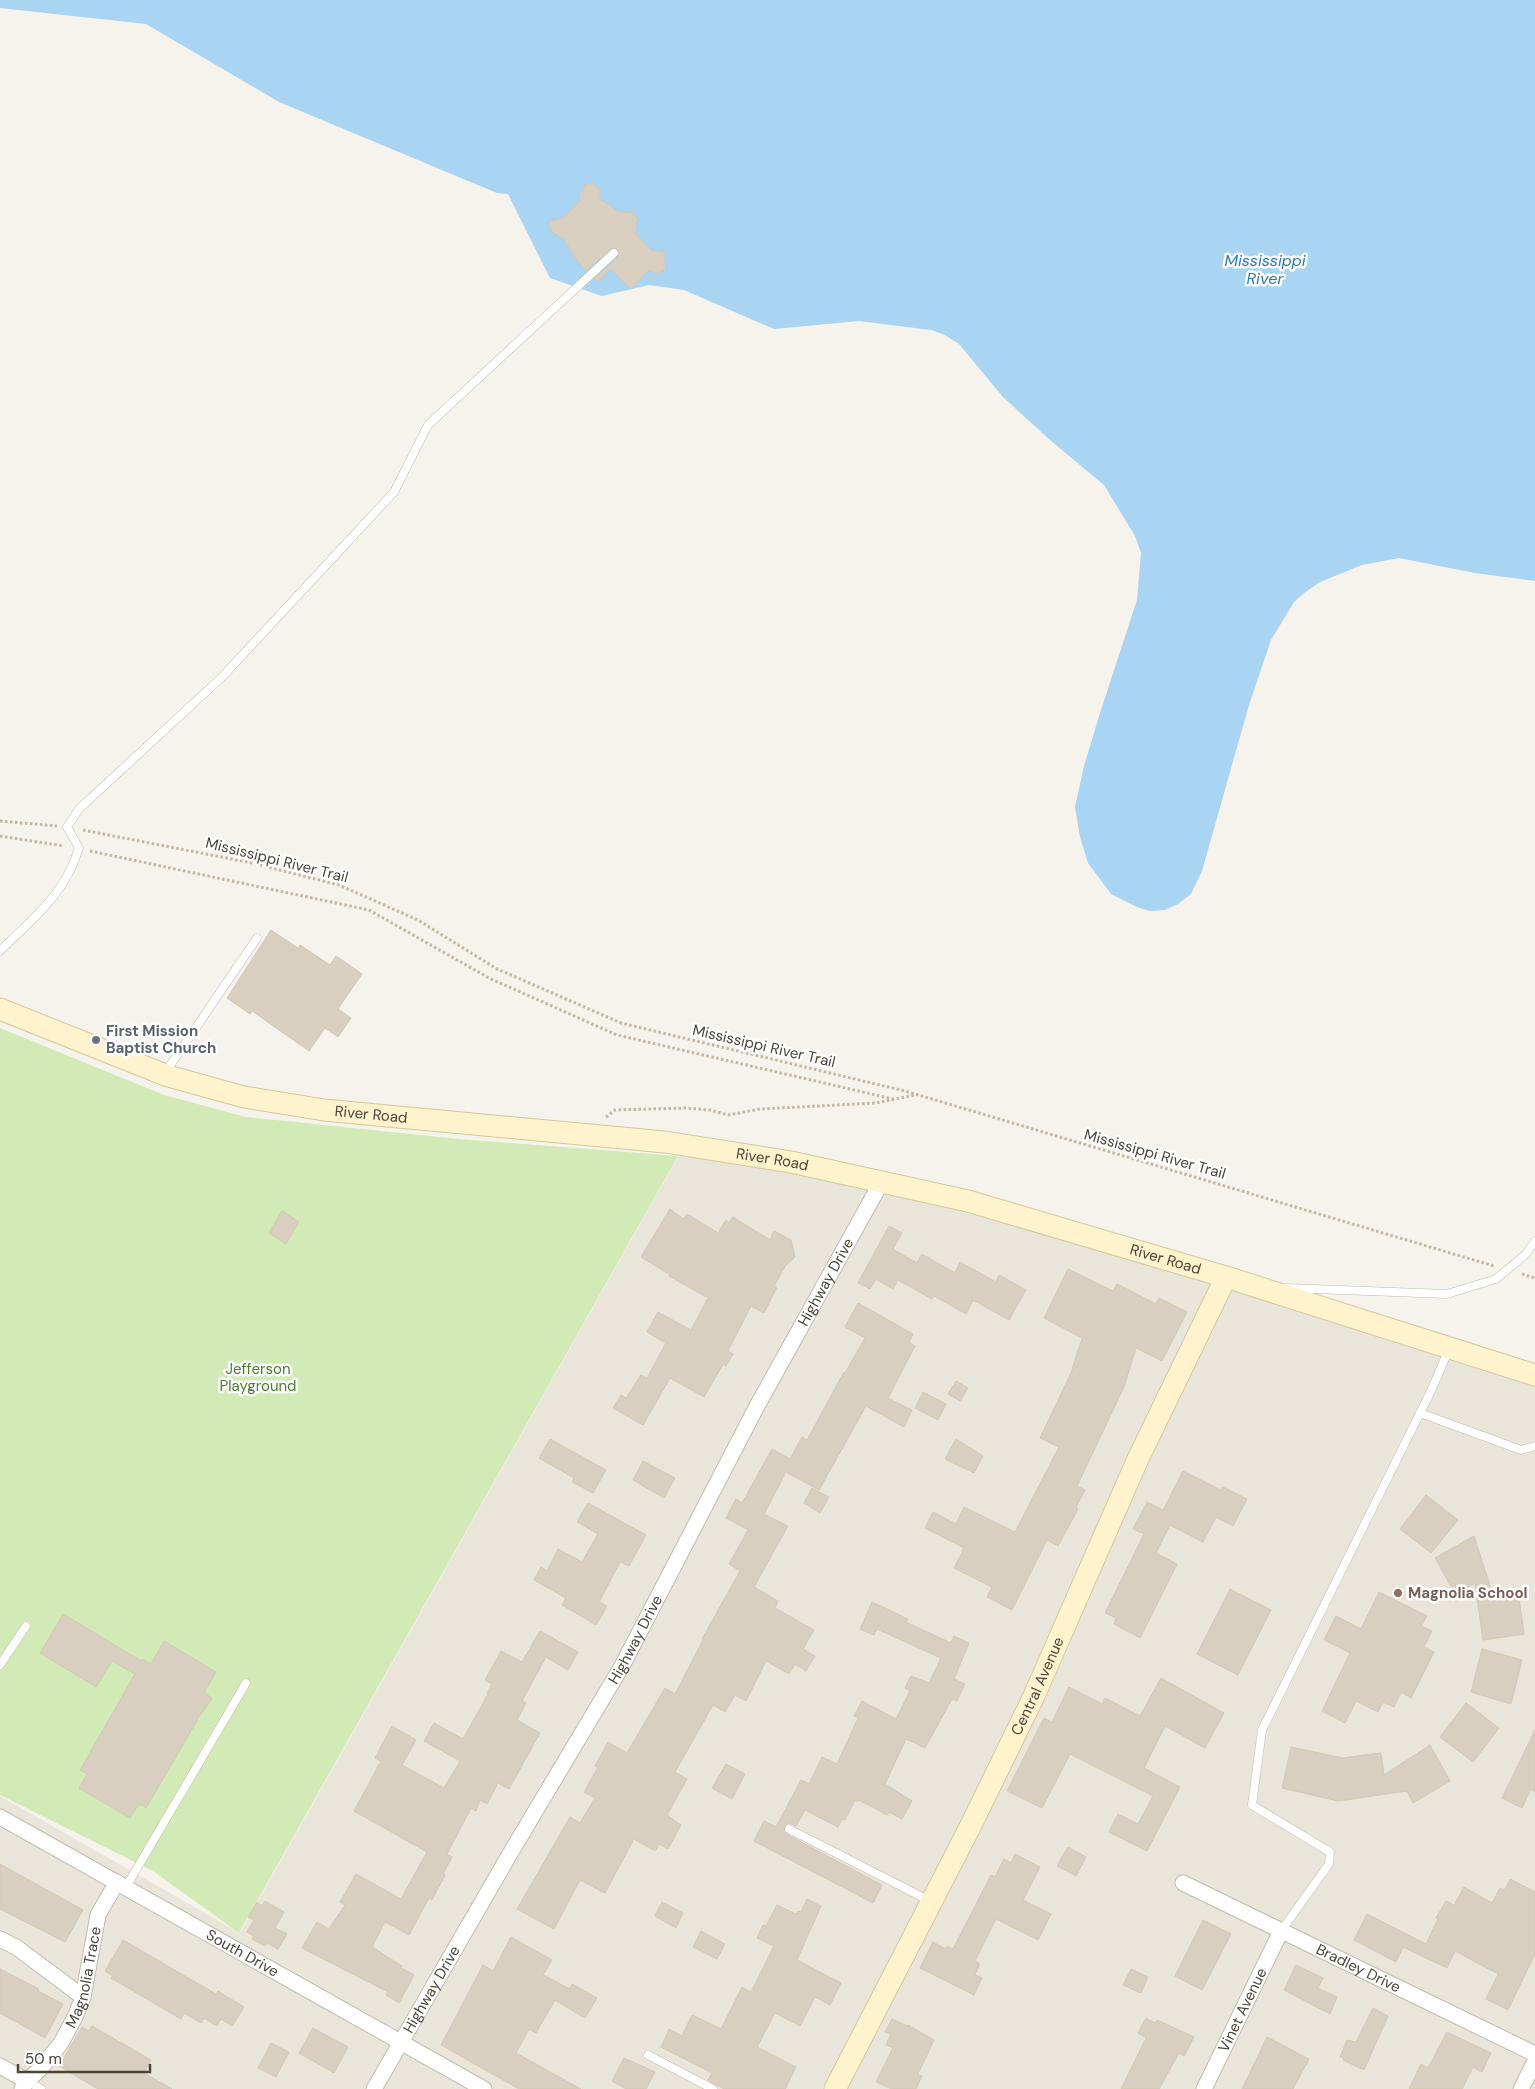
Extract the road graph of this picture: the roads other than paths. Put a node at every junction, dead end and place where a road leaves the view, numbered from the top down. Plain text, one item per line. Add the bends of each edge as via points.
1 (614, 254) dead end
2 (257, 938) dead end
3 (0, 951) edge
4 (0, 1009) edge
5 (164, 1075) junction
6 (882, 1181) junction
7 (1535, 1241) edge
8 (1226, 1277) junction
9 (1252, 1287) junction
10 (1449, 1349) junction
11 (1535, 1376) edge
12 (1420, 1413) junction
13 (1535, 1446) edge
14 (26, 1626) dead end
15 (0, 1665) edge
16 (246, 1683) dead end
17 (0, 1817) edge
18 (789, 1829) dead end
19 (1183, 1882) dead end
20 (121, 1884) junction
21 (932, 1902) junction
22 (1281, 1932) junction
23 (0, 1939) edge
24 (83, 1997) junction
25 (400, 2042) junction
26 (1535, 2054) edge
27 (648, 2055) dead end
28 (1535, 2060) edge
29 (0, 2066) edge
30 (24, 2085) edge
31 (41, 2089) edge
32 (374, 2089) edge
33 (484, 2089) edge
34 (713, 2089) edge
35 (835, 2089) edge
36 (1204, 2089) edge
37 (1521, 2089) edge

1 - 3 lane via 428,425 394,492 222,678 79,809 67,827 79,848 73,867 56,896
2 - 5 lane
4 - 5 main road, River Road
5 - 6 main road, River Road via 244,1097 324,1110 665,1142 791,1162
6 - 8 main road, River Road via 968,1201
6 - 25 street, Highway Drive via 758,1406 622,1666
7 - 9 lane via 1526,1254 1496,1279 1447,1294
8 - 9 main road, River Road
8 - 21 main road, Central Avenue via 1136,1461 1034,1696
9 - 10 main road, River Road
10 - 11 main road, River Road
10 - 12 lane
12 - 13 lane via 1521,1450
12 - 22 lane via 1262,1730 1252,1805 1330,1852 1330,1864
14 - 15 lane
16 - 20 lane
17 - 20 street, South Drive
18 - 21 lane
19 - 22 street, Bradley Drive
20 - 24 street, Magnolia Trace via 98,1915
20 - 25 street, South Drive
21 - 35 main road, Central Avenue
22 - 26 street, Bradley Drive
22 - 36 street, Vinet Avenue
23 - 24 street via 16,1947
24 - 30 street, Magnolia Trace via 61,2043
25 - 32 street, Highway Drive
25 - 33 street, South Drive
27 - 34 lane
28 - 37 street
29 - 30 street
30 - 31 lane

